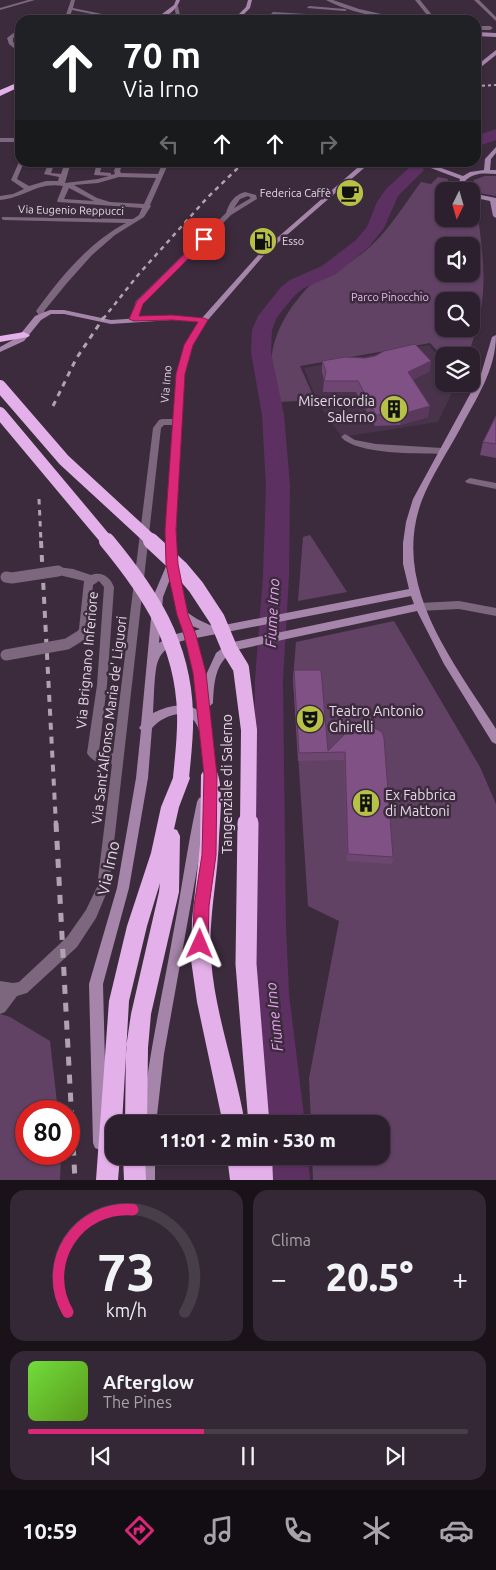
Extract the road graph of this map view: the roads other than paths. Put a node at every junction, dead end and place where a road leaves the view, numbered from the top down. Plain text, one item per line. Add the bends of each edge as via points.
1 (33, 0) edge
2 (73, 0) edge
3 (178, 0) edge
4 (250, 0) edge
5 (328, 0) edge
6 (417, 0) edge
7 (476, 0) edge
8 (176, 6) junction
9 (309, 7) dead end
10 (0, 9) edge
11 (72, 9) junction
12 (356, 9) junction
13 (273, 13) dead end
14 (69, 15) edge
15 (103, 15) edge
16 (163, 15) edge
17 (178, 15) edge
18 (240, 15) edge
19 (281, 15) edge
20 (354, 15) edge
21 (383, 15) edge
22 (430, 15) edge
23 (496, 20) edge
24 (493, 27) edge
25 (15, 34) edge
26 (481, 34) edge
27 (496, 34) edge
28 (15, 47) edge
29 (496, 52) edge
30 (481, 65) edge
31 (15, 85) edge
32 (12, 87) joint
33 (0, 93) edge
34 (0, 140) edge
35 (15, 140) edge
36 (496, 150) edge
37 (19, 167) edge
38 (50, 167) edge
39 (67, 167) edge
40 (98, 167) edge
41 (119, 167) edge
42 (164, 167) edge
43 (362, 167) edge
44 (433, 167) edge
45 (487, 171) junction
46 (496, 172) edge
47 (118, 174) junction
48 (161, 176) junction
49 (463, 178) junction
50 (64, 181) junction
51 (462, 182) edge
52 (28, 188) junction
53 (480, 197) edge
54 (0, 198) edge
55 (495, 200) edge
56 (109, 204) junction
57 (148, 206) junction
58 (229, 214) dead end
59 (5, 216) edge
60 (496, 216) edge
61 (132, 221) junction
62 (43, 315) junction
63 (134, 319) junction
64 (204, 320) junction
65 (24, 335) junction
66 (496, 337) edge
67 (0, 339) edge
68 (0, 350) edge
69 (0, 386) edge
70 (0, 413) edge
71 (178, 422) junction
72 (345, 437) dead end
73 (442, 451) junction
74 (470, 481) dead end
75 (496, 486) edge
76 (172, 564) junction
77 (3, 574) edge
78 (91, 579) junction
79 (413, 592) junction
80 (419, 607) junction
81 (496, 612) edge
82 (183, 615) junction
83 (216, 631) junction
84 (190, 635) junction
85 (3, 654) edge
86 (151, 662) junction
87 (204, 727) junction
88 (146, 728) junction
89 (496, 740) edge
90 (118, 756) junction
91 (210, 775) junction
92 (181, 778) junction
93 (6, 989) edge
94 (0, 1008) edge
95 (136, 1115) edge
96 (149, 1115) edge
97 (232, 1115) edge
98 (258, 1115) edge
99 (134, 1165) edge
100 (147, 1165) edge
101 (239, 1165) edge
102 (261, 1165) edge
103 (101, 1180) edge
104 (107, 1180) edge
105 (135, 1180) edge
106 (147, 1180) edge
107 (241, 1180) edge
108 (262, 1180) edge

1 - 10 street
2 - 11 street
3 - 8 main road
4 - 18 main road
5 - 12 street
6 - 22 street
7 - 23 street
8 - 16 main road
8 - 17 street
9 - 12 street
11 - 14 street
11 - 15 street
12 - 20 street
12 - 21 street
13 - 19 street
24 - 27 main road
25 - 28 street via 10,38
26 - 27 main road
29 - 30 main road
31 - 32 main road
32 - 33 highway
34 - 35 street
36 - 45 main road via 488,158
37 - 52 street via 14,180
38 - 50 street via 48,174
39 - 50 street
40 - 47 street via 96,174
41 - 47 street
42 - 48 street
43 - 64 main road, Via Irno via 264,253
44 - 49 main road
45 - 46 main road
45 - 49 main road
47 - 48 street
47 - 50 street via 98,181
48 - 57 street
49 - 51 main road
50 - 52 street
50 - 56 street
50 - 56 street via 60,202
52 - 54 street via 20,195
53 - 55 main road
55 - 60 main road
56 - 57 street
57 - 61 street via 138,220
58 - 63 street via 140,303
59 - 61 street, Via Eugenio Reppucci
61 - 62 street via 108,236 81,261 40,311
62 - 63 main road via 64,312 102,321
62 - 65 main road
63 - 64 main road
64 - 71 main road, Via Irno via 184,358
65 - 67 highway
65 - 68 main road
66 - 73 main road via 485,374
69 - 98 highway, Tangenziale di Salerno, bridge via 64,460 196,587 241,668 249,730 246,964
70 - 92 highway, bridge via 134,574 153,603 169,638 184,692 186,718
71 - 76 main road, Via Irno
71 - 90 street, Via Sant'Alfonso Maria de' Liguori via 162,422 157,428
72 - 73 street via 351,442 372,447
73 - 79 main road via 410,520 408,550
74 - 75 street
76 - 82 main road, Via Irno
76 - 86 main road, Via Irno via 158,597
77 - 78 street, bridge via 12,578 58,571
78 - 85 street, Via Brignano Inferiore, bridge via 87,589 84,629 80,636 67,644
78 - 90 street, Via Brignano Inferiore via 103,578 109,587 93,753 103,759
79 - 80 main road
79 - 83 main road
80 - 81 street via 459,604
80 - 87 main road via 241,643 226,649 216,660 210,679
80 - 89 main road
82 - 83 main road
82 - 84 main road, Via Irno
83 - 84 main road
84 - 86 main road via 168,642
84 - 87 main road, Via Irno via 200,673
86 - 88 main road, Via Irno
87 - 88 main road via 193,712 177,710 155,717
87 - 91 main road, Via Irno
88 - 103 main road, Via Irno via 142,778 123,888 96,984
90 - 93 street, Via Sant'Alfonso Maria de' Liguori via 103,887 91,914 72,942 27,984
91 - 96 main road, Via Irno via 193,846 151,1084
91 - 97 highway via 209,855 202,906 201,960 204,988
92 - 95 highway via 171,836 168,892 141,1014
92 - 104 highway via 170,807 126,968 117,1019
93 - 94 street
99 - 105 highway
100 - 106 main road
101 - 107 highway
102 - 108 highway

